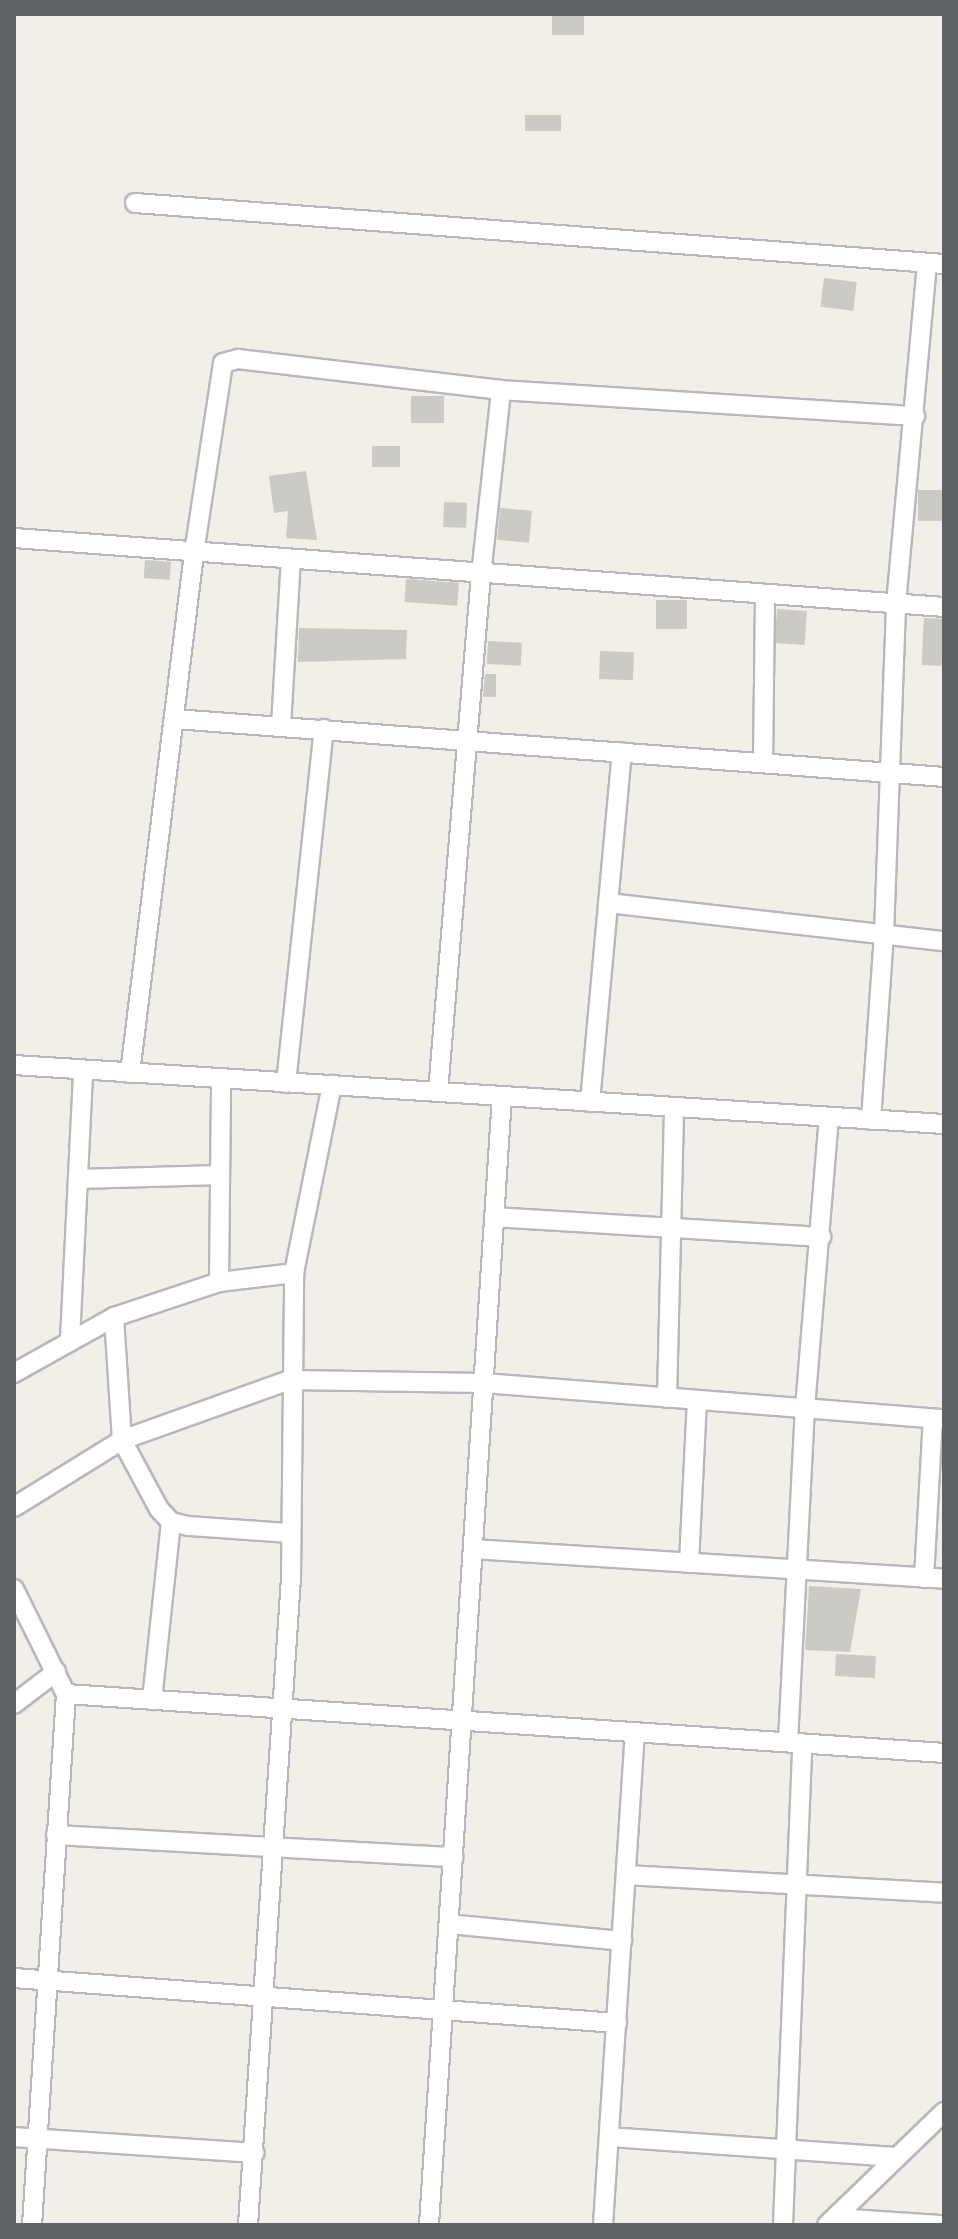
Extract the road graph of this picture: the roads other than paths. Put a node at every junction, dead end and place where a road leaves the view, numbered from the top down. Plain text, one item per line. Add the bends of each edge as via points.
1 (135, 203) dead end
2 (935, 263) edge
3 (501, 390) junction
4 (915, 416) junction
5 (14, 538) edge
6 (194, 553) junction
7 (291, 560) junction
8 (481, 575) junction
9 (765, 597) junction
10 (896, 604) junction
11 (944, 607) edge
12 (175, 719) junction
13 (281, 726) junction
14 (324, 729) junction
15 (469, 739) junction
16 (622, 752) junction
17 (763, 763) junction
18 (888, 774) junction
19 (944, 777) edge
20 (608, 903) junction
21 (884, 934) junction
22 (944, 941) edge
23 (14, 1065) edge
24 (83, 1070) junction
25 (130, 1073) junction
26 (221, 1078) junction
27 (286, 1083) junction
28 (332, 1085) junction
29 (438, 1092) junction
30 (502, 1096) junction
31 (590, 1102) junction
32 (674, 1107) junction
33 (829, 1117) junction
34 (871, 1120) junction
35 (944, 1124) edge
36 (220, 1175) junction
37 (78, 1179) junction
38 (494, 1217) junction
39 (673, 1226) junction
40 (821, 1237) junction
41 (294, 1273) junction
42 (219, 1282) junction
43 (114, 1317) junction
44 (70, 1340) junction
45 (14, 1373) edge
46 (290, 1380) junction
47 (484, 1383) junction
48 (667, 1398) junction
49 (697, 1402) junction
50 (805, 1408) junction
51 (938, 1419) edge
52 (122, 1440) junction
53 (14, 1507) edge
54 (171, 1522) junction
55 (289, 1533) junction
56 (473, 1549) junction
57 (689, 1563) junction
58 (800, 1569) junction
59 (924, 1578) junction
60 (944, 1579) edge
61 (14, 1589) edge
62 (56, 1672) junction
63 (66, 1694) junction
64 (152, 1700) junction
65 (14, 1704) edge
66 (282, 1708) junction
67 (462, 1721) junction
68 (635, 1732) junction
69 (795, 1743) junction
70 (944, 1753) edge
71 (56, 1835) junction
72 (273, 1851) junction
73 (453, 1857) junction
74 (626, 1875) junction
75 (799, 1886) junction
76 (944, 1893) edge
77 (449, 1924) junction
78 (622, 1941) junction
79 (14, 1978) edge
80 (48, 1980) junction
81 (264, 1994) junction
82 (444, 2010) junction
83 (617, 2023) junction
84 (944, 2112) edge
85 (14, 2137) edge
86 (609, 2137) junction
87 (38, 2139) junction
88 (787, 2151) junction
89 (254, 2153) junction
90 (896, 2157) junction
91 (832, 2223) edge
92 (32, 2225) edge
93 (248, 2225) edge
94 (429, 2225) edge
95 (603, 2225) edge
96 (783, 2225) edge
97 (940, 2225) edge

1 - 2 street
2 - 4 street
3 - 4 street
3 - 6 street via 238,359 223,363
3 - 8 street
4 - 10 street
5 - 6 street
6 - 7 street
6 - 12 street
7 - 8 street
7 - 13 street
8 - 9 street
8 - 15 street
9 - 10 street
9 - 17 street
10 - 11 street
10 - 18 street
12 - 13 street
12 - 25 street
13 - 14 street
14 - 15 street
14 - 27 street
15 - 16 street
15 - 29 street
16 - 17 street
16 - 20 street
17 - 18 street
18 - 19 street
18 - 21 street
20 - 21 street
20 - 31 street
21 - 22 street
21 - 34 street
23 - 24 street
24 - 25 street
24 - 37 street
25 - 26 street
26 - 27 street
26 - 36 street
27 - 28 street
28 - 29 street
28 - 41 street
29 - 30 street
30 - 31 street
30 - 38 street
31 - 32 street
32 - 33 street
32 - 39 street
33 - 34 street
33 - 40 street
34 - 35 street
36 - 37 street
36 - 42 street
37 - 44 street
38 - 39 street
38 - 47 street
39 - 40 street
39 - 48 street
40 - 50 street
41 - 42 street
41 - 46 street
42 - 43 street
43 - 44 street
43 - 52 street
44 - 45 street
46 - 47 street
46 - 52 street
46 - 55 street
47 - 48 street
47 - 56 street
48 - 49 street
49 - 50 street
49 - 57 street
50 - 51 street
50 - 58 street
51 - 59 street
52 - 53 street
52 - 54 street
54 - 55 street
54 - 64 street
55 - 66 street
56 - 57 street
56 - 67 street
57 - 58 street
58 - 59 street
58 - 69 street
59 - 60 street
61 - 62 street
62 - 63 street
62 - 65 street
63 - 64 street
63 - 71 street
64 - 66 street
66 - 67 street
66 - 72 street
67 - 68 street
67 - 73 street
68 - 69 street
68 - 74 street
69 - 70 street
69 - 75 street
71 - 72 street
71 - 80 street
72 - 73 street
72 - 81 street
73 - 77 street
74 - 75 street
74 - 78 street
75 - 76 street
75 - 88 street
77 - 78 street
77 - 82 street
78 - 83 street
79 - 80 street
80 - 81 street
80 - 87 street
81 - 82 street
81 - 89 street
82 - 83 street
82 - 94 street
83 - 86 street
84 - 90 street
85 - 87 street
86 - 88 street
86 - 95 street
87 - 89 street
87 - 92 street
88 - 90 street
88 - 96 street
89 - 93 street
90 - 91 street
91 - 97 street

